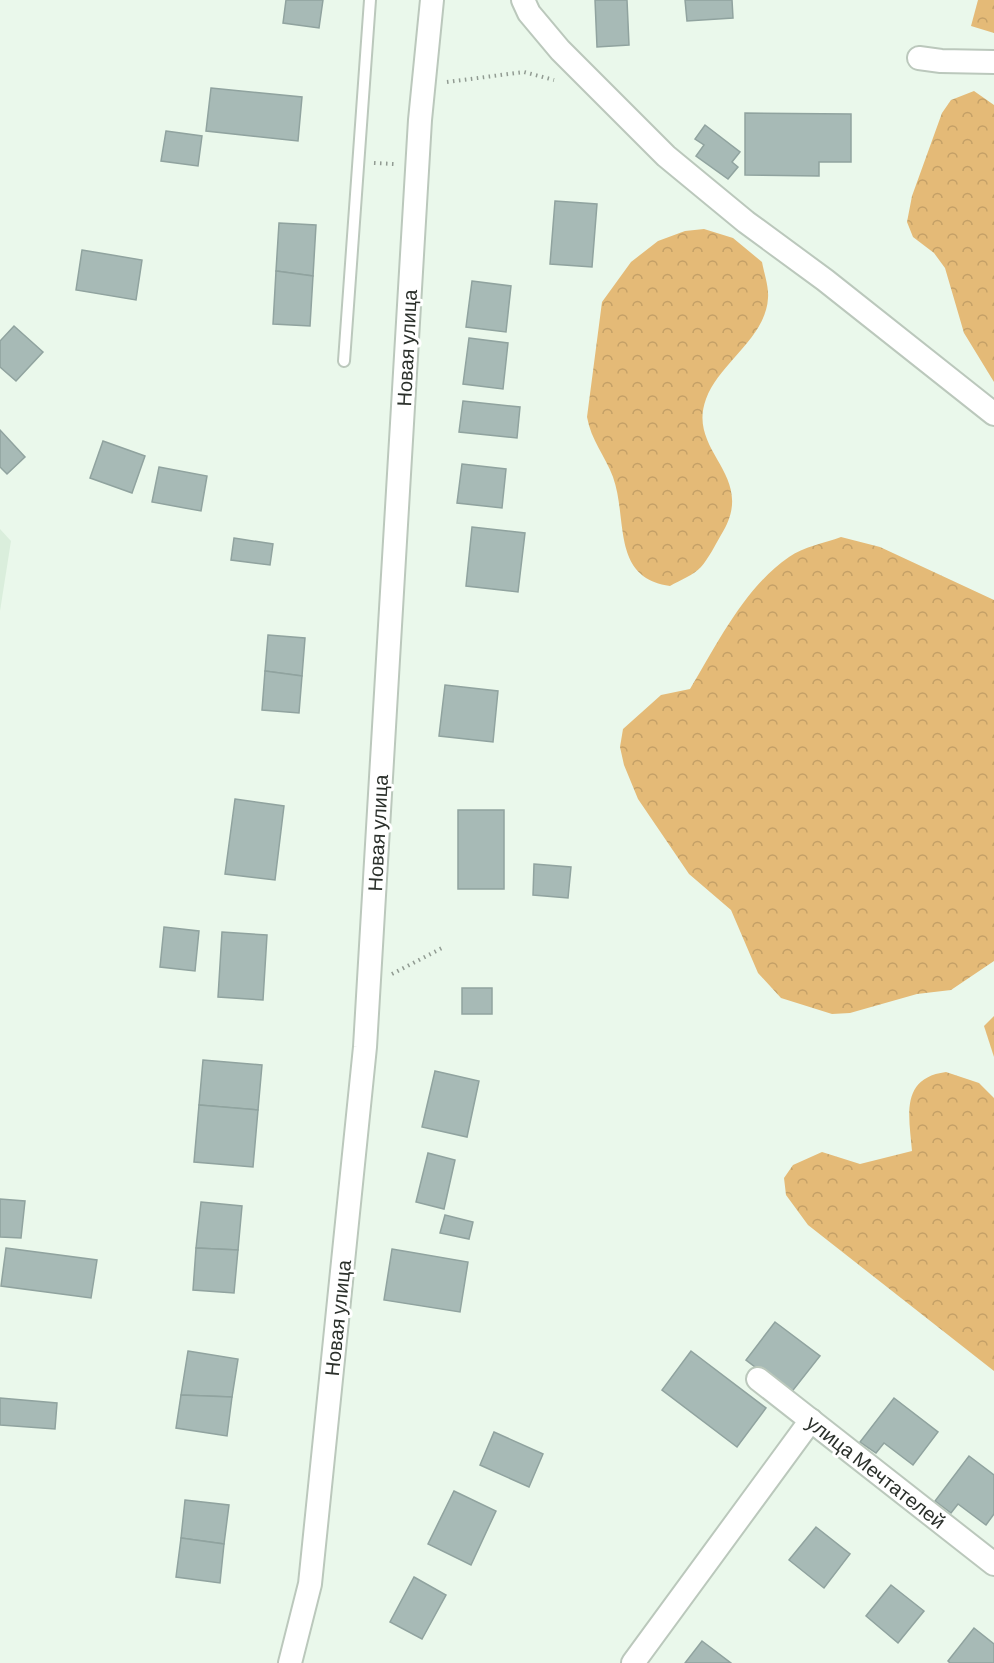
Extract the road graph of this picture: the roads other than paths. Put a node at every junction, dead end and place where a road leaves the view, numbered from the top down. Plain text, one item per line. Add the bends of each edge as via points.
1 (370, 0) edge
2 (432, 0) edge
3 (523, 0) edge
4 (919, 58) dead end
5 (994, 62) edge
6 (344, 361) dead end
7 (994, 414) edge
8 (758, 1379) dead end
9 (811, 1420) junction
10 (994, 1564) edge
11 (290, 1663) edge
12 (633, 1663) edge

1 - 6 lane
2 - 11 street, Новая улица via 423,90 365,1047 310,1584
3 - 7 street via 537,22 587,78 666,156
4 - 5 street
8 - 9 street, улица Мечтателей
9 - 10 street, улица Мечтателей
9 - 12 street

